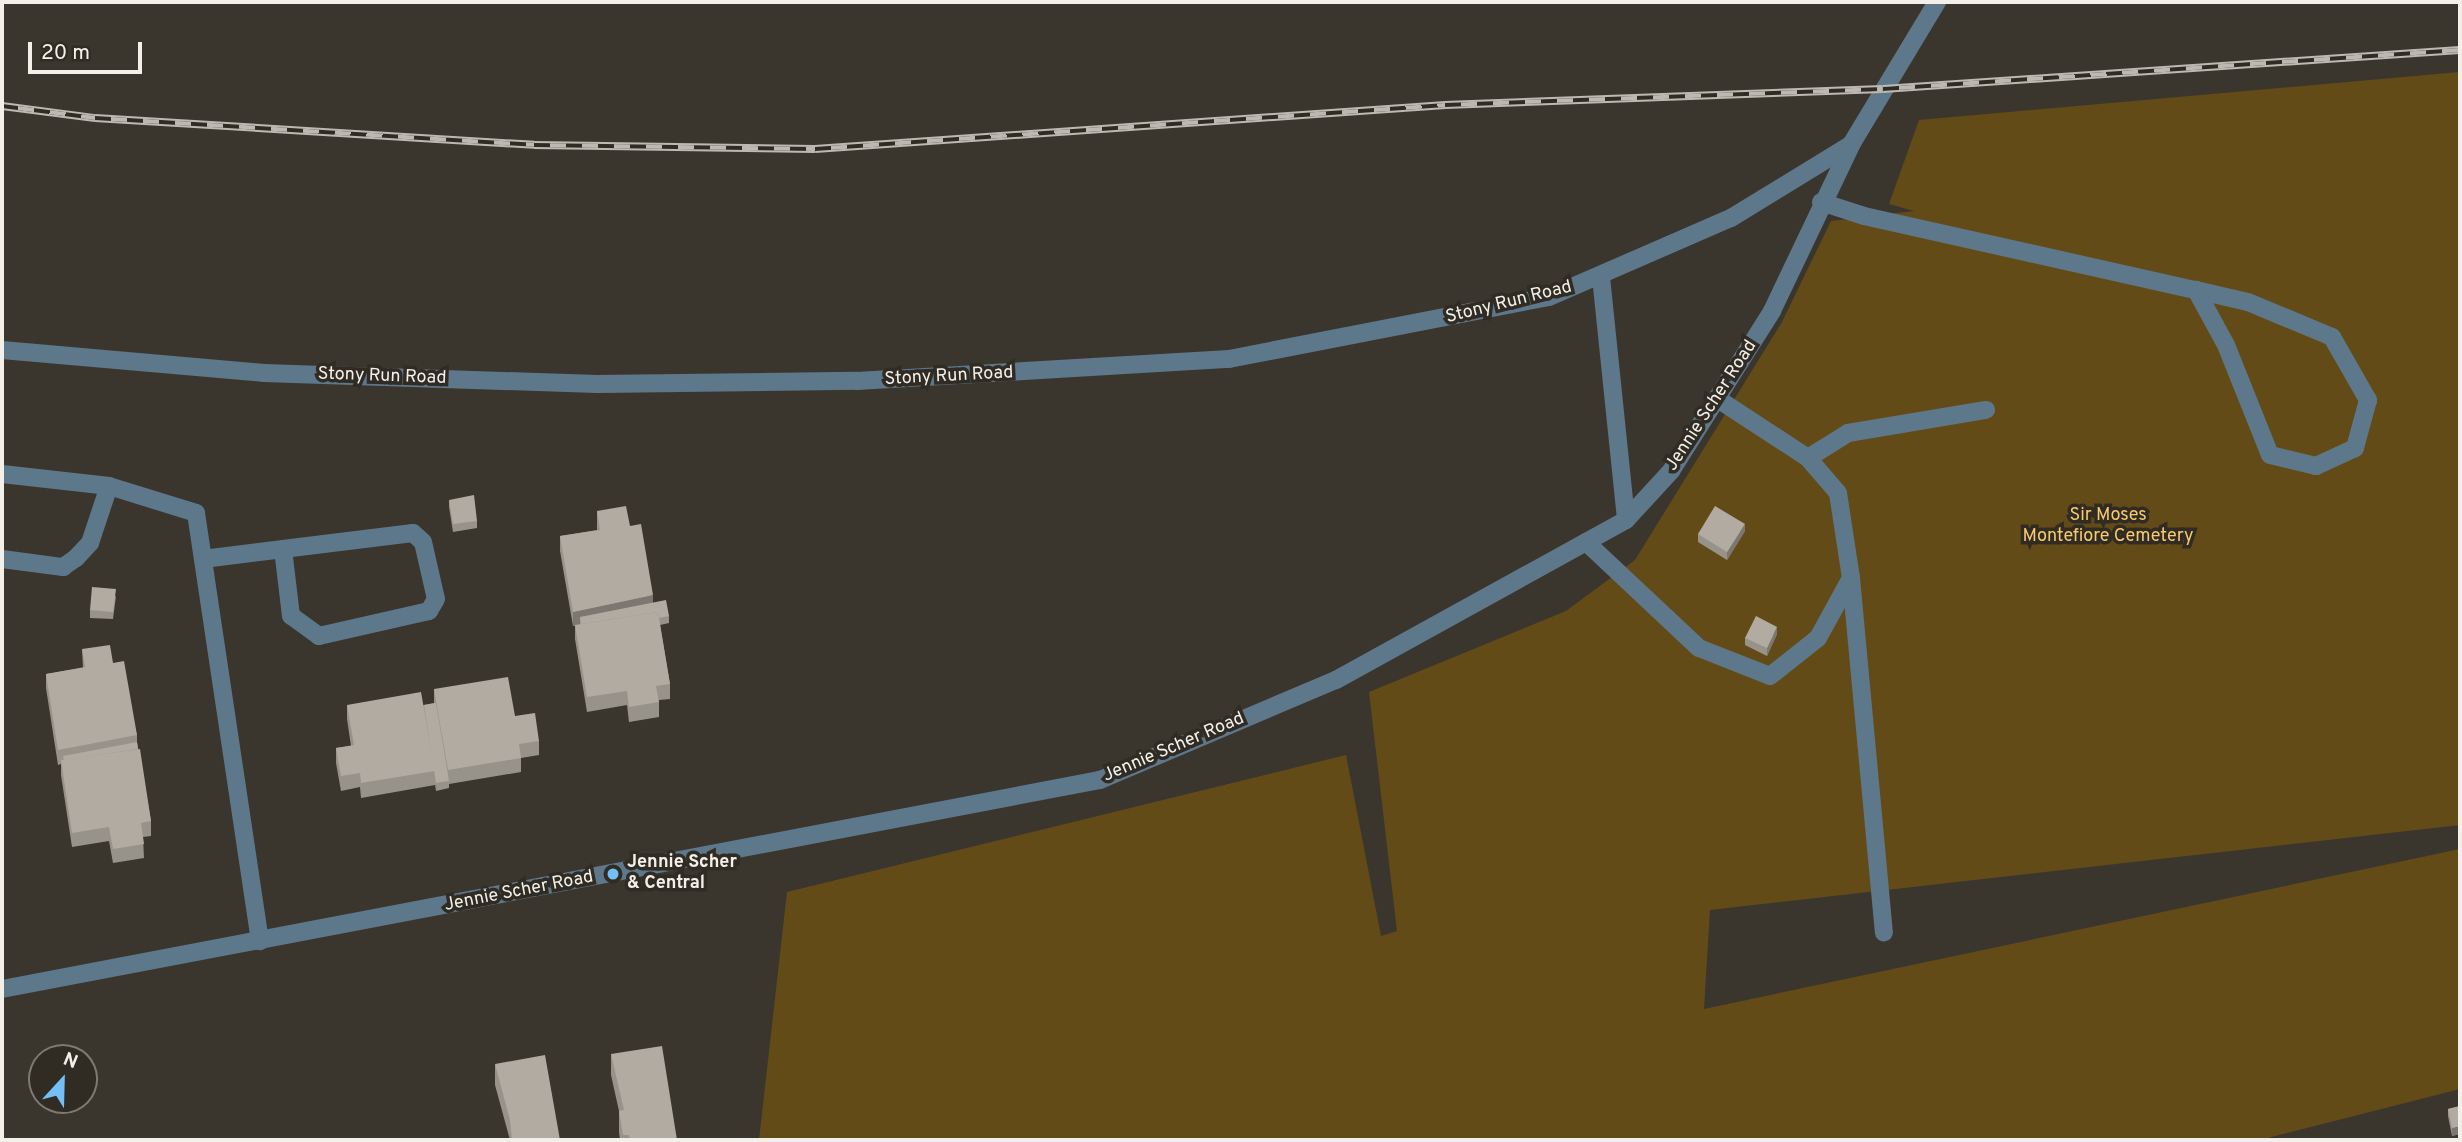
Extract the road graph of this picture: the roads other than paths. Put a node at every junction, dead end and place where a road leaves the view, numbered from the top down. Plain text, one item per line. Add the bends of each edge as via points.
1 (1937, 2) edge
2 (1852, 143) junction
3 (1821, 202) junction
4 (1601, 277) junction
5 (2196, 290) junction
6 (2, 350) edge
7 (1718, 399) junction
8 (1986, 410) dead end
9 (1808, 458) junction
10 (2, 474) edge
11 (109, 486) junction
12 (1626, 520) junction
13 (1586, 541) junction
14 (283, 549) junction
15 (2, 559) edge
16 (203, 559) junction
17 (1851, 578) junction
18 (1884, 932) dead end
19 (260, 941) junction
20 (2, 989) edge

1 - 2 street, Jennie Scher Road
2 - 3 street, Jennie Scher Road
2 - 4 street, Stony Run Road via 1731,218
3 - 5 street
3 - 7 street, Jennie Scher Road via 1772,311
4 - 6 street, Stony Run Road via 1549,297 1381,334 1229,359 871,380 597,384 292,374
4 - 12 street
5 - 5 street via 2248,302 2332,337 2368,400 2355,448 2316,466 2270,455 2226,345
7 - 9 street
7 - 12 street, Jennie Scher Road via 1671,471
8 - 9 street via 1848,433
9 - 17 street via 1838,494
10 - 11 street
11 - 15 street via 90,543 63,567
11 - 16 street via 196,513
12 - 13 street, Jennie Scher Road
13 - 17 street via 1699,648 1770,676 1818,638
13 - 19 street, Jennie Scher Road via 1336,680 1100,780
14 - 14 street via 412,533 423,542 436,599 429,611 319,636 291,616
14 - 16 street
16 - 19 street
17 - 18 street
19 - 20 street, Jennie Scher Road

